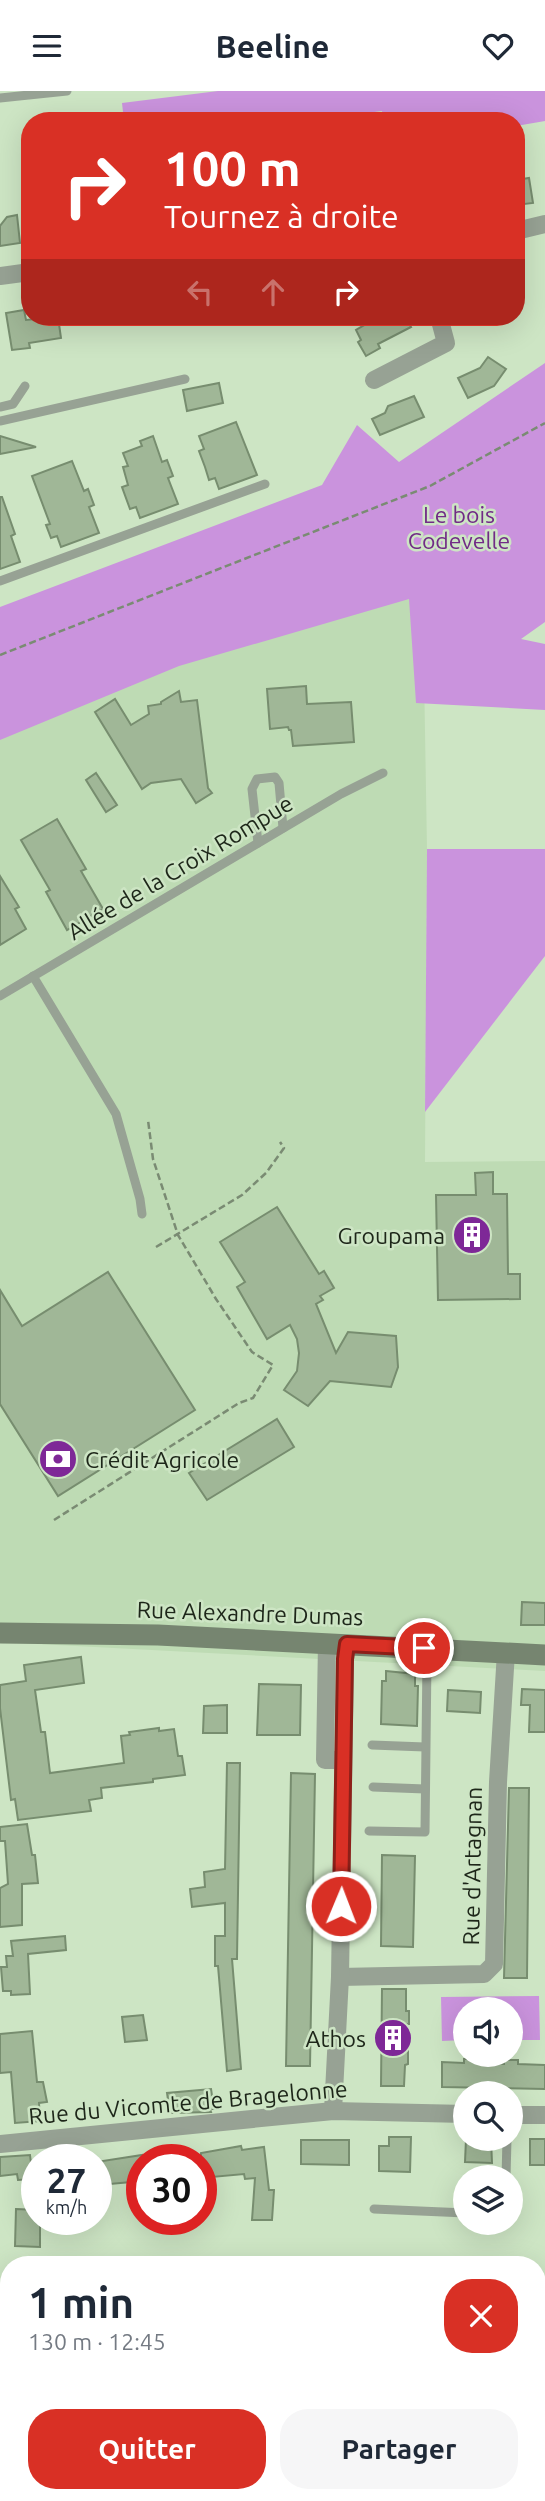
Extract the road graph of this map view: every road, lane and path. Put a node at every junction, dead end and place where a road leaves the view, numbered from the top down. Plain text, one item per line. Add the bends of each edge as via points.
1 (67, 91) edge
2 (0, 98) edge
3 (545, 224) edge
4 (525, 229) edge
5 (21, 274) edge
6 (0, 277) edge
7 (441, 326) edge
8 (185, 379) dead end
9 (374, 380) dead end
10 (26, 386) dead end
11 (0, 407) edge
12 (0, 421) edge
13 (545, 423) edge
14 (265, 484) dead end
15 (0, 581) edge
16 (0, 655) edge
17 (383, 773) dead end
18 (283, 828) junction
19 (258, 843) junction
20 (33, 976) junction
21 (0, 996) edge
22 (148, 1120) dead end
23 (280, 1142) dead end
24 (142, 1214) dead end
25 (178, 1235) junction
26 (156, 1247) dead end
27 (54, 1520) dead end
28 (0, 1621) edge
29 (37, 1632) junction
30 (0, 1633) edge
31 (337, 1644) junction
32 (424, 1648) junction
33 (506, 1652) junction
34 (545, 1655) edge
35 (372, 1745) dead end
36 (425, 1747) junction
37 (373, 1787) dead end
38 (425, 1789) junction
39 (369, 1831) dead end
40 (340, 1976) junction
41 (333, 2111) junction
42 (453, 2114) edge
43 (523, 2115) edge
44 (545, 2115) edge
45 (0, 2144) edge
46 (374, 2209) dead end
47 (453, 2212) edge

1 - 2 lane
3 - 4 street
5 - 6 street
7 - 9 street via 446,344
8 - 12 lane
10 - 11 lane via 13,404
13 - 16 path via 430,486
14 - 15 lane
17 - 18 lane, Allée de la Croix Rompue
18 - 19 lane, Allée de la Croix Rompue
18 - 19 lane via 279,783 275,778 257,779 252,789
19 - 20 lane, Allée de la Croix Rompue
20 - 21 lane, Allée de la Croix Rompue
20 - 24 lane via 116,1114
22 - 25 path via 153,1159
23 - 25 path via 284,1148 242,1195
25 - 26 path
25 - 27 path via 252,1352 273,1365 253,1398
28 - 29 street, Rue Alexandre Dumas
29 - 30 street, Rue Alexandre Dumas
29 - 31 street, Rue Alexandre Dumas
31 - 32 street, Rue Alexandre Dumas
31 - 40 street via 345,1659
32 - 33 street, Rue Alexandre Dumas
32 - 36 lane
33 - 34 street, Rue Alexandre Dumas
33 - 40 street, Rue d'Artagnan via 494,1963 484,1974
35 - 36 lane
36 - 38 lane
37 - 38 lane
38 - 39 lane via 425,1832
40 - 41 street
41 - 42 street, Rue du Vicomte de Bragelonne
41 - 45 street, Rue du Vicomte de Bragelonne
43 - 44 street
46 - 47 lane

